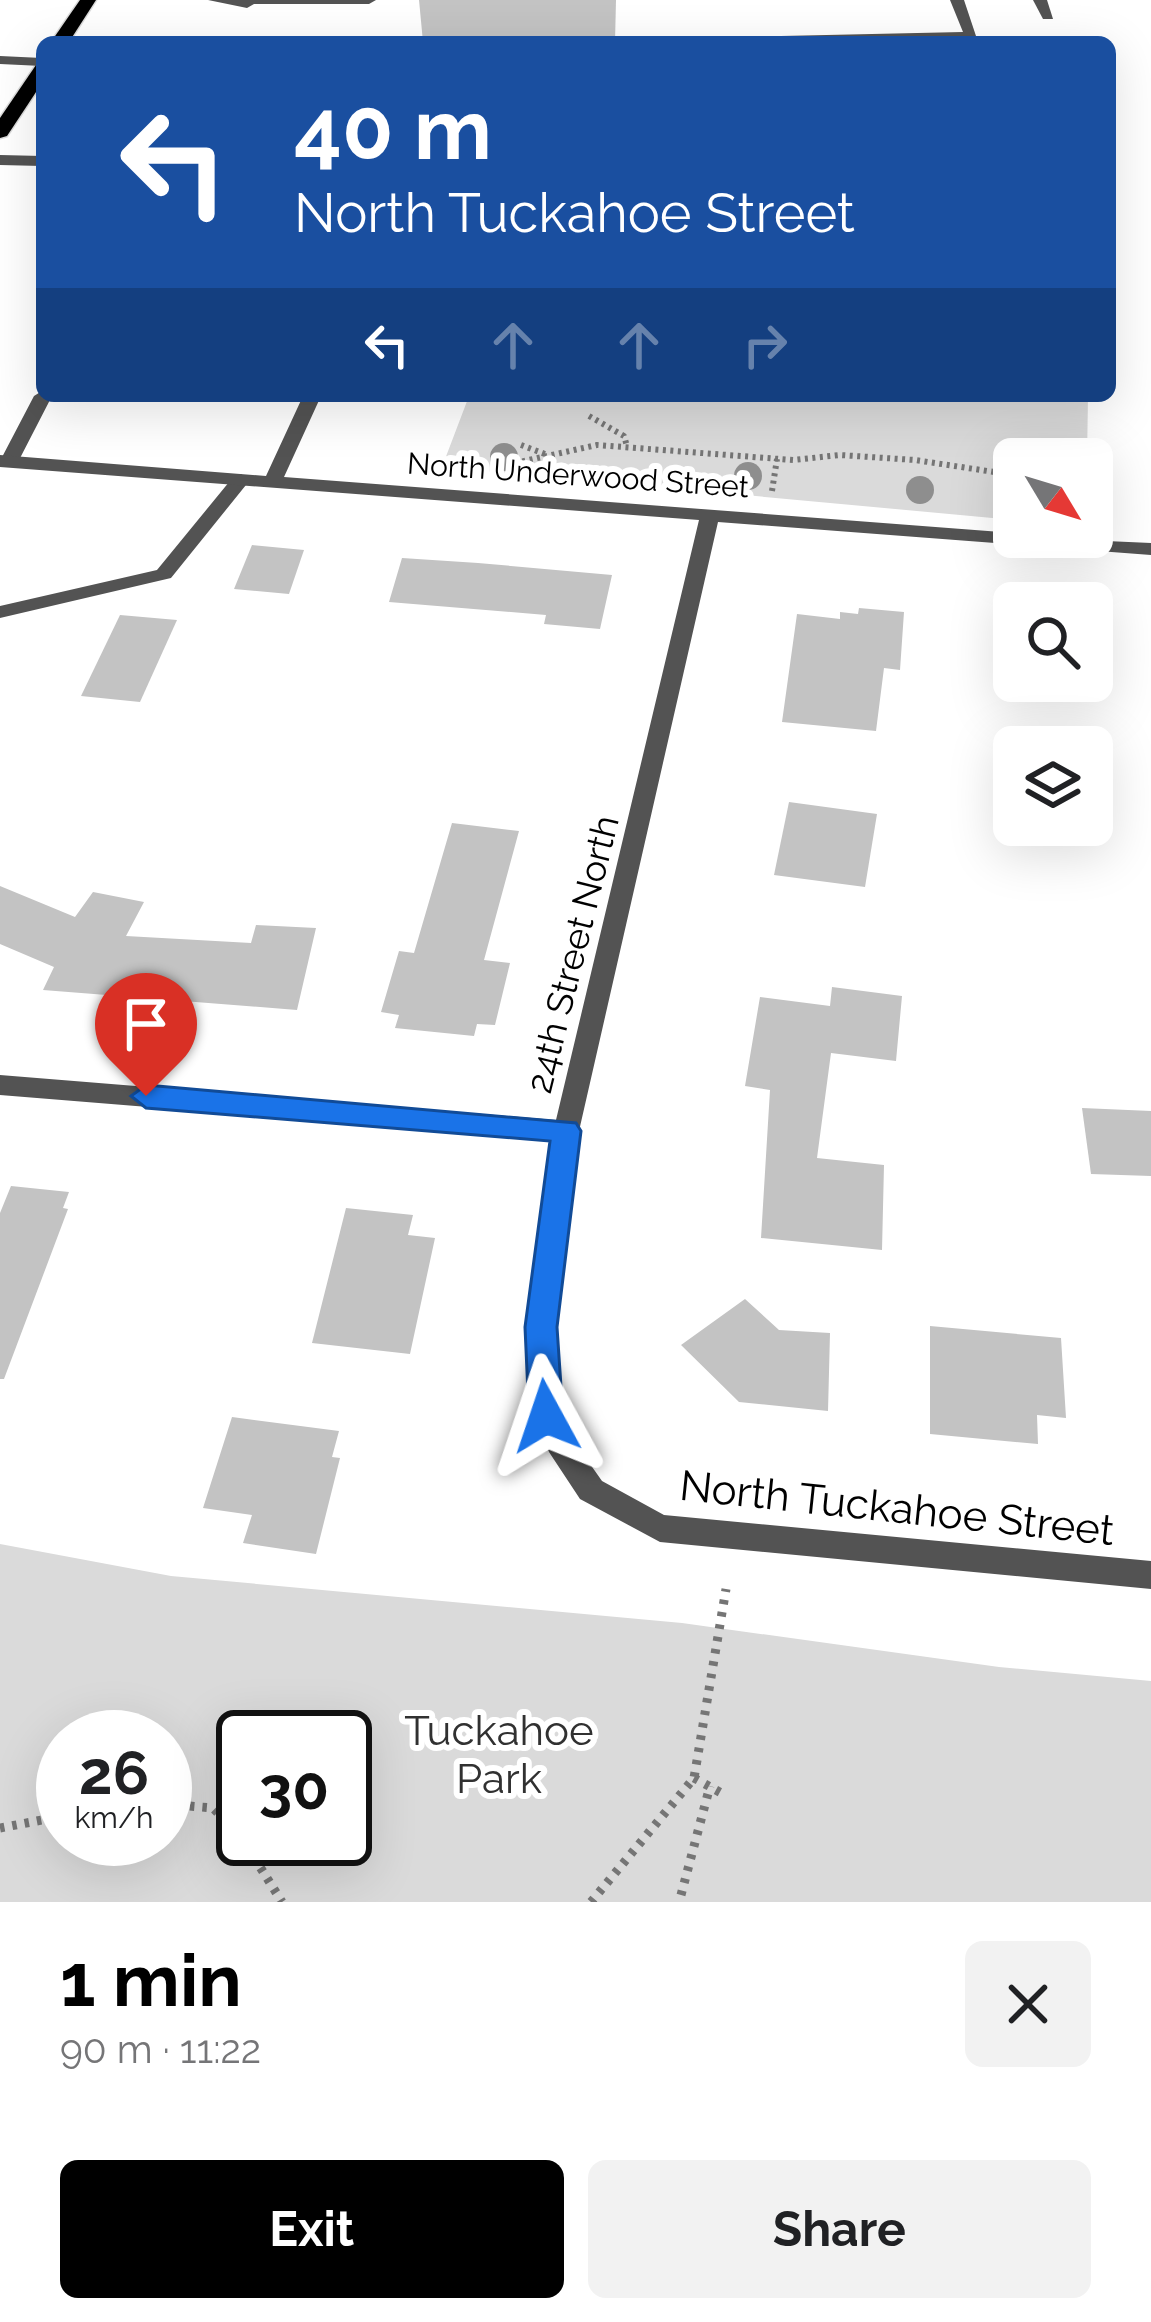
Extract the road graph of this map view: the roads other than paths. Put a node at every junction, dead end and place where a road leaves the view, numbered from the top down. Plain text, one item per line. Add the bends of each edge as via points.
1 (88, 0) edge
2 (215, 0) edge
3 (957, 0) edge
4 (1040, 0) edge
5 (369, 1) edge
6 (247, 2) edge
7 (1048, 16) dead end
8 (64, 36) edge
9 (972, 36) edge
10 (0, 60) edge
11 (36, 64) edge
12 (36, 74) edge
13 (1, 129) edge
14 (0, 160) edge
15 (36, 161) edge
16 (39, 402) edge
17 (309, 402) edge
18 (5, 461) edge
19 (241, 480) junction
20 (273, 481) junction
21 (710, 517) junction
22 (1151, 549) edge
23 (0, 612) edge
24 (0, 1085) edge
25 (566, 1131) junction
26 (580, 1476) joint
27 (1151, 1575) edge

1 - 8 main road
2 - 6 street
3 - 9 street
4 - 7 street
5 - 6 street
10 - 11 street
12 - 13 main road
14 - 15 street
16 - 18 street
17 - 20 street
18 - 19 street, North Underwood Street
19 - 20 street, North Underwood Street
19 - 23 street via 164,574
20 - 21 street, North Underwood Street
21 - 22 street, North Underwood Street
21 - 25 street, 24th Street North
24 - 25 street
25 - 26 street, 24th Street North via 541,1327 541,1393
26 - 27 street, North Tuckahoe Street via 622,1512 682,1533

